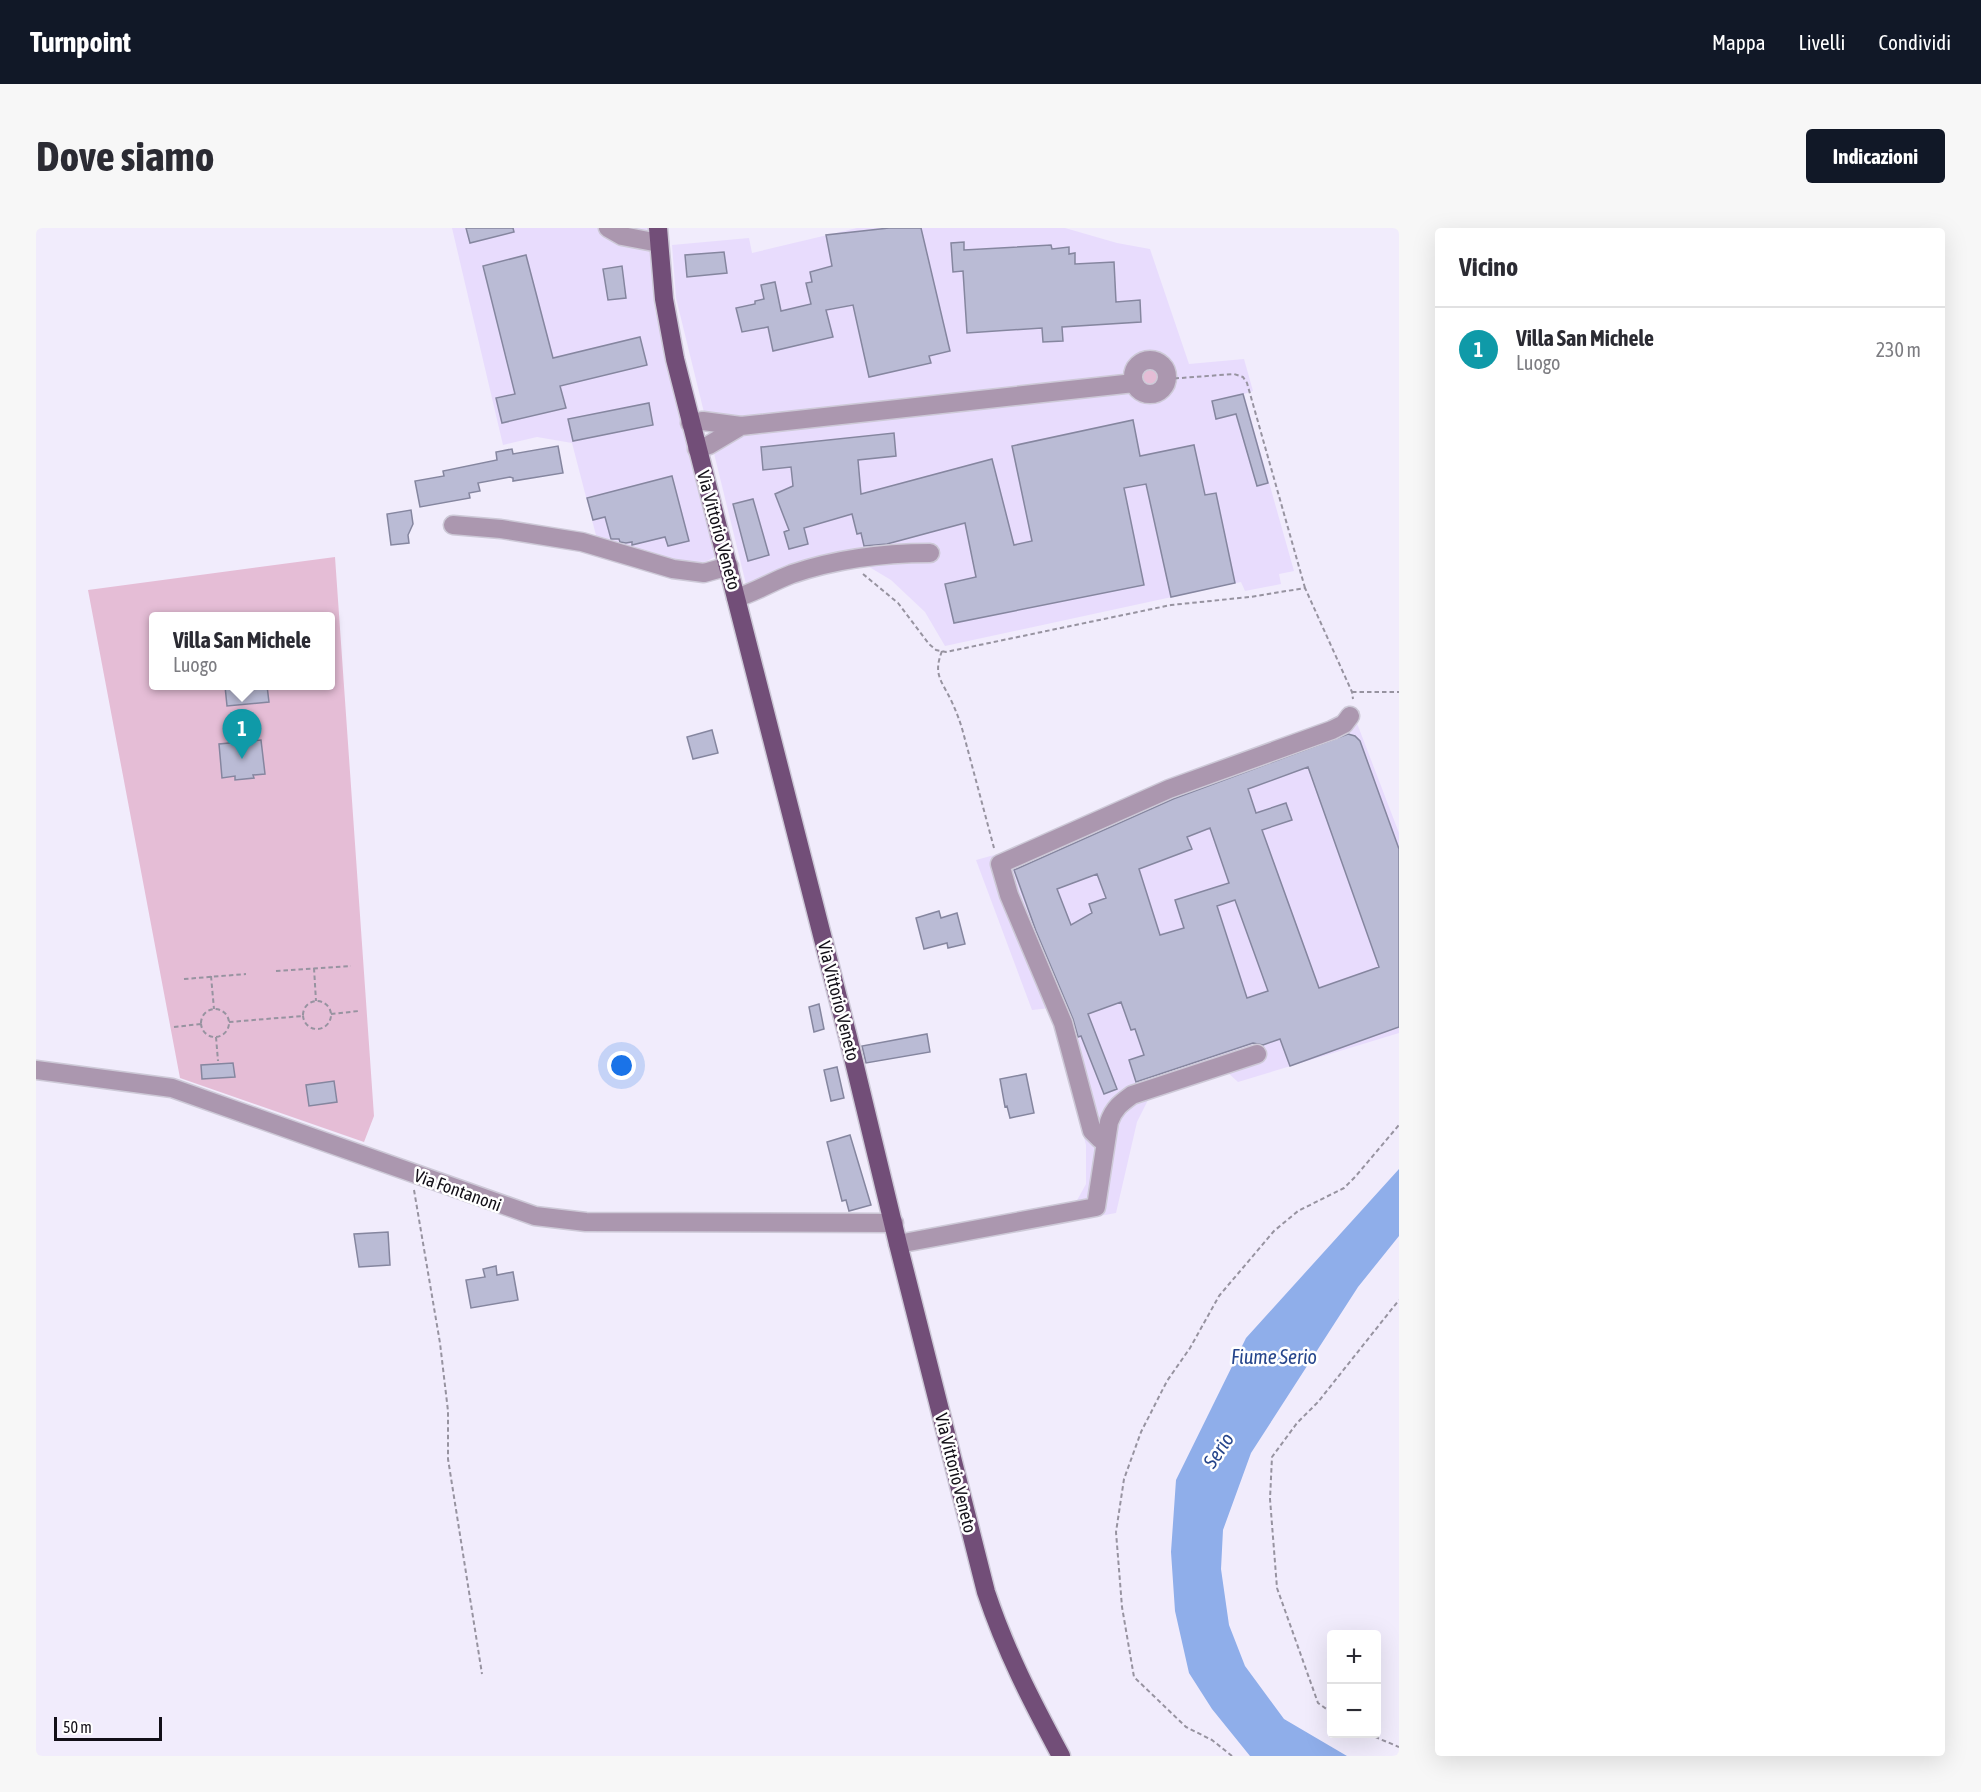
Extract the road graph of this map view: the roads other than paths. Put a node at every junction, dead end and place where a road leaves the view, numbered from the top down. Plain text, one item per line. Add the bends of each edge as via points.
1 (608, 228) edge
2 (659, 235) edge
3 (1134, 383) junction
4 (690, 423) junction
5 (741, 426) junction
6 (697, 449) junction
7 (453, 525) dead end
8 (930, 553) dead end
9 (729, 567) junction
10 (736, 598) junction
11 (1350, 716) road end
12 (1257, 1053) dead end
13 (36, 1070) edge
14 (1106, 1140) junction
15 (894, 1223) junction
16 (898, 1244) junction
17 (1061, 1756) edge

1 - 2 street via 622,236
2 - 4 main road, Via Vittorio Veneto via 667,319
3 - 3 street via 1133,372 1145,360 1161,363 1165,368 1167,379 1162,389 1152,394 1141,392
3 - 5 street
4 - 5 street
4 - 6 main road, Via Vittorio Veneto
5 - 6 street
6 - 9 main road, Via Vittorio Veneto
7 - 9 street via 582,542 673,569 704,573
8 - 10 street via 836,562 792,574
9 - 10 main road, Via Vittorio Veneto
10 - 15 main road, Via Vittorio Veneto
11 - 14 street via 1332,730 1169,789 1000,864 1063,1023 1092,1131
12 - 14 street via 1132,1095 1113,1112
13 - 15 street, Via Fontanoni via 172,1088 513,1210 555,1220
14 - 16 street via 1096,1207
15 - 16 main road, Via Vittorio Veneto
16 - 17 main road, Via Vittorio Veneto via 986,1592 1022,1683

